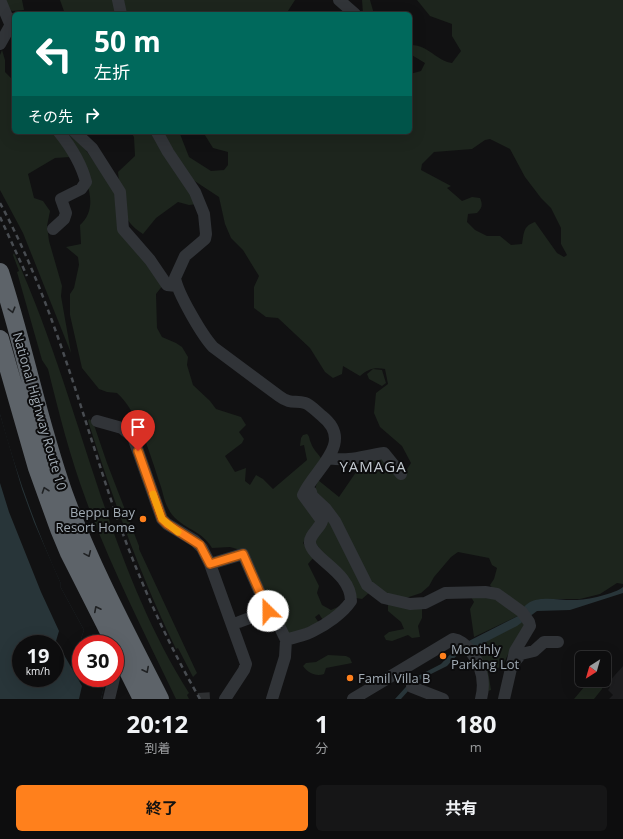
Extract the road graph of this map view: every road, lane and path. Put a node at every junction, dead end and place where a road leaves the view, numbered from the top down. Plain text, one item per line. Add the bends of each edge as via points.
1 (0, 0) edge
2 (118, 0) edge
3 (339, 0) edge
4 (121, 12) edge
5 (353, 12) edge
6 (12, 22) edge
7 (0, 44) edge
8 (61, 134) edge
9 (77, 134) edge
10 (158, 134) edge
11 (53, 229) dead end
12 (0, 272) edge
13 (177, 286) junction
14 (0, 340) edge
15 (97, 421) dead end
16 (328, 458) junction
17 (401, 474) dead end
18 (313, 481) junction
19 (210, 564) junction
20 (268, 611) junction
21 (239, 622) dead end
22 (110, 635) edge
23 (286, 640) junction
24 (558, 642) dead end
25 (509, 670) junction
26 (124, 674) edge
27 (112, 687) edge
28 (412, 687) dead end
29 (109, 699) edge
30 (142, 699) edge
31 (160, 699) edge
32 (219, 699) edge
33 (272, 699) edge
34 (353, 699) edge
35 (443, 699) edge
36 (481, 699) edge
37 (504, 699) edge

1 - 6 street
2 - 4 street
3 - 5 street
6 - 7 street
8 - 11 street via 72,148 86,182 81,189 61,199 66,213 64,219
9 - 13 street via 92,148 120,192 123,229 150,260 167,285
10 - 13 street via 195,192 204,214 205,239 182,262 175,278
12 -> 31 highway, National Highway Route 10 via 64,494 101,581
13 - 16 street via 201,331 213,347 283,399 288,402 305,403 324,418 335,432 336,438
22 -> 14 highway, National Highway Route 10 via 69,553 55,519
15 - 19 street via 122,428 132,437 162,519 200,545
16 - 17 street via 353,460 384,453
16 - 18 street
18 - 23 street via 304,493 304,498 322,521 310,543 339,574 348,588 351,601 343,610 312,632
18 - 25 street via 312,496 334,521 367,585 384,598 410,604 425,602 445,593 485,592 497,594 525,615 530,626 516,647
19 - 20 street via 243,554
19 - 32 street via 246,664 244,670
20 - 21 street
20 - 23 street via 273,613
23 - 33 street via 285,657
24 - 25 street via 544,642 534,651 521,654
25 - 37 street
26 - 30 highway, National Highway Route 10
27 - 29 street
28 - 35 street
34 - 36 street via 450,640 456,639 466,647 480,666 483,692

